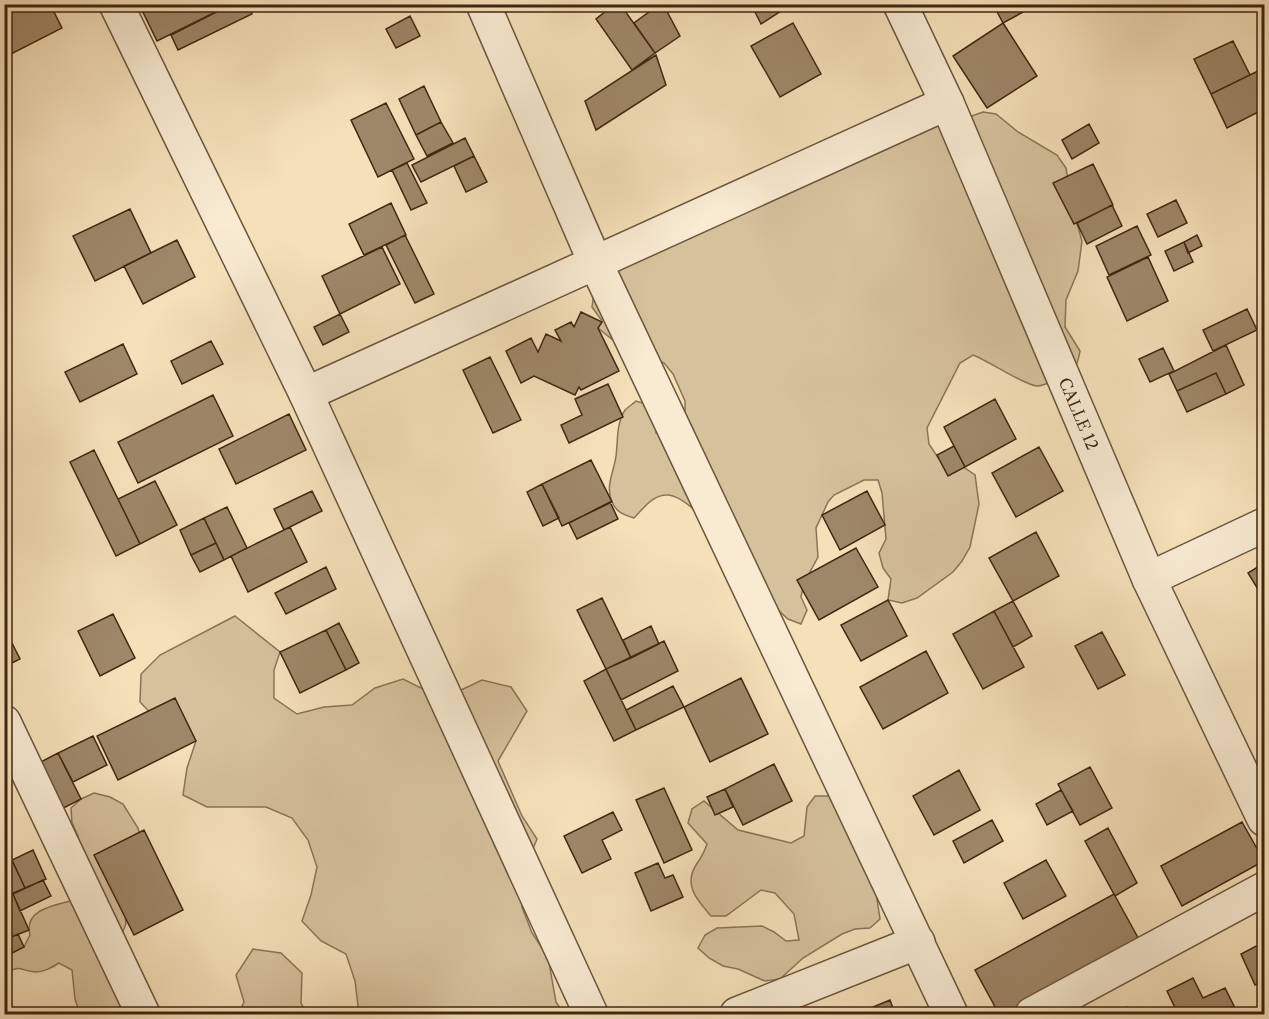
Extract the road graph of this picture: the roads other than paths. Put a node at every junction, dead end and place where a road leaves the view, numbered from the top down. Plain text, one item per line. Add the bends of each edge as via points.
1 (116, 4) edge
2 (483, 4) edge
3 (900, 4) edge
4 (947, 103) junction
5 (595, 262) junction
6 (306, 394) junction
7 (1264, 525) edge
8 (1149, 579) junction
9 (4, 722) edge
10 (15, 772) edge
11 (1264, 819) edge
12 (1264, 889) edge
13 (918, 942) junction
14 (143, 1014) edge
15 (591, 1014) edge
16 (737, 1014) edge
17 (951, 1014) edge
18 (1032, 1014) edge

1 - 6 street
2 - 5 street
3 - 4 street, CALLE 12
4 - 5 street
4 - 8 street, CALLE 12
5 - 6 street
5 - 13 street
6 - 15 street
7 - 8 street
8 - 11 street, CALLE 12
9 - 10 street
10 - 14 street
12 - 18 street
13 - 16 street
13 - 17 street

